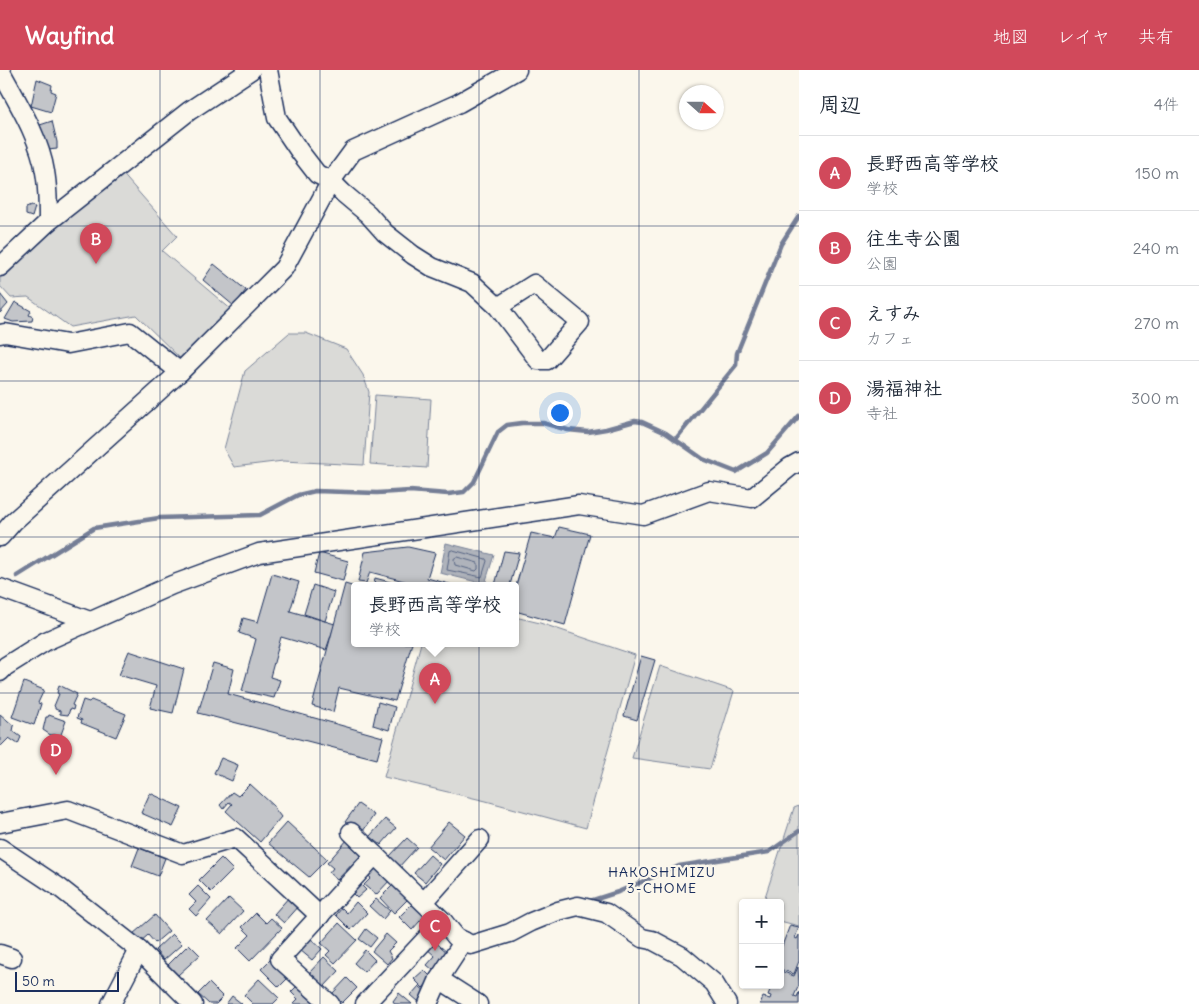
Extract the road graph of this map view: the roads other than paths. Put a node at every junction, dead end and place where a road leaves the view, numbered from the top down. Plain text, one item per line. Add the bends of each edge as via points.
1 (0, 70) edge
2 (251, 70) edge
3 (268, 70) edge
4 (517, 70) edge
5 (331, 181) junction
6 (48, 222) junction
7 (0, 267) edge
8 (498, 307) junction
9 (0, 334) edge
10 (180, 372) junction
11 (799, 462) edge
12 (0, 537) edge
13 (0, 588) edge
14 (90, 621) junction
15 (0, 672) edge
16 (0, 823) edge
17 (351, 832) dead end
18 (480, 839) dead end
19 (0, 848) edge
20 (375, 855) junction
21 (424, 902) junction
22 (320, 916) junction
23 (443, 921) junction
24 (464, 941) junction
25 (139, 950) junction
26 (439, 980) junction
27 (111, 1004) edge
28 (193, 1004) edge
29 (330, 1004) edge
30 (365, 1004) edge
31 (428, 1004) edge
32 (478, 1004) edge
33 (727, 1004) edge

1 - 6 street via 31,129 45,170
2 - 6 street via 189,111
3 - 5 street via 277,118 317,174
4 - 5 street via 459,104 353,151
5 - 8 street via 398,243 432,266 472,284
5 - 10 street via 284,268
6 - 7 street
8 - 8 street via 534,284 580,322 547,360 538,360
9 - 10 street via 68,344 130,332
10 - 12 street
11 - 14 street via 752,498 709,491 643,515 579,505 259,553 172,585
13 - 14 street
14 - 15 street via 46,641
16 - 22 street via 68,810 183,854 236,838
17 - 20 street
18 - 21 street
19 - 25 street via 60,888
20 - 21 street
20 - 22 street
21 - 23 street
22 - 29 street via 280,959
23 - 24 street via 456,937
23 - 30 street
24 - 26 street
24 - 33 street via 471,945 510,934 531,922 578,906 606,913 642,938 682,956 714,983
25 - 27 street
25 - 28 street
26 - 31 street
26 - 32 street

